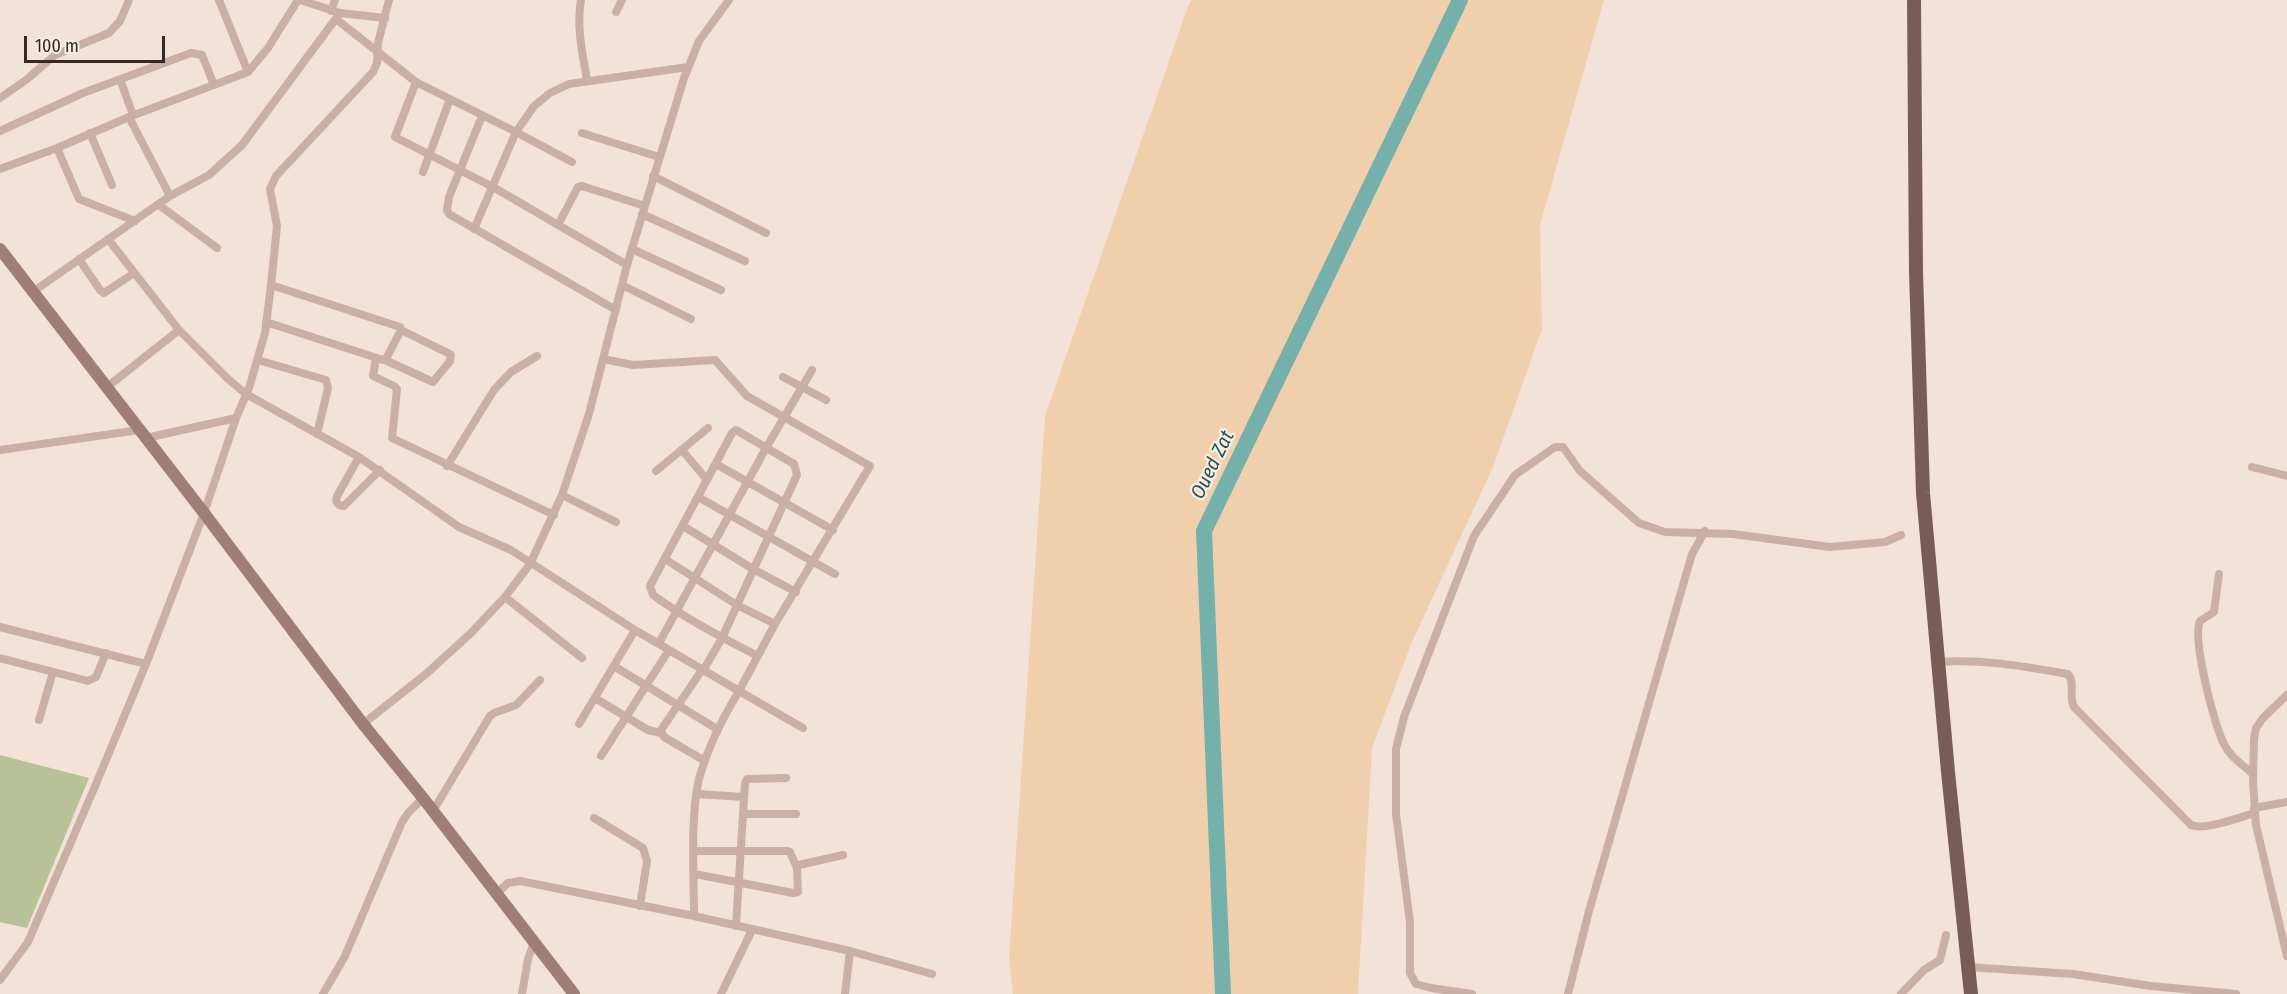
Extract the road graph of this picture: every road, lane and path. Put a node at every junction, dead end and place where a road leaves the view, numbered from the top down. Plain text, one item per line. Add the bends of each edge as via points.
1 (129, 0) edge
2 (219, 0) edge
3 (299, 0) edge
4 (335, 0) edge
5 (389, 0) edge
6 (581, 0) edge
7 (622, 0) edge
8 (729, 0) edge
9 (1914, 0) edge
10 (616, 12) dead end
11 (336, 15) junction
12 (385, 18) junction
13 (377, 52) junction
14 (688, 67) junction
15 (248, 72) junction
16 (120, 79) junction
17 (587, 81) junction
18 (416, 82) junction
19 (214, 85) junction
20 (0, 98) edge
21 (450, 99) junction
22 (131, 116) junction
23 (482, 116) junction
24 (0, 131) edge
25 (516, 132) junction
26 (90, 133) junction
27 (582, 133) dead end
28 (57, 148) junction
29 (430, 153) junction
30 (659, 157) junction
31 (572, 162) dead end
32 (0, 169) edge
33 (461, 169) junction
34 (423, 172) dead end
35 (653, 176) junction
36 (112, 185) dead end
37 (493, 187) junction
38 (170, 196) junction
39 (159, 205) junction
40 (644, 210) junction
41 (135, 221) junction
42 (558, 225) junction
43 (474, 229) junction
44 (766, 233) dead end
45 (108, 239) junction
46 (217, 248) dead end
47 (0, 249) edge
48 (632, 249) junction
49 (78, 260) junction
50 (745, 261) dead end
51 (627, 265) junction
52 (134, 273) junction
53 (272, 285) junction
54 (622, 285) junction
55 (721, 290) dead end
56 (34, 291) junction
57 (616, 310) junction
58 (691, 319) dead end
59 (266, 322) junction
60 (179, 330) junction
61 (401, 330) junction
62 (537, 356) dead end
63 (381, 359) junction
64 (603, 359) junction
65 (258, 360) junction
66 (812, 370) dead end
67 (783, 377) dead end
68 (107, 387) junction
69 (802, 387) junction
70 (246, 394) junction
71 (826, 400) dead end
72 (236, 418) junction
73 (784, 418) junction
74 (708, 428) dead end
75 (143, 434) junction
76 (317, 434) junction
77 (766, 448) junction
78 (0, 450) edge
79 (682, 450) junction
80 (359, 457) junction
81 (716, 464) junction
82 (447, 466) junction
83 (2252, 467) dead end
84 (380, 470) junction
85 (656, 471) dead end
86 (2287, 476) edge
87 (707, 480) junction
88 (747, 483) junction
89 (562, 495) junction
90 (698, 497) junction
91 (784, 503) junction
92 (204, 513) junction
93 (554, 515) junction
94 (729, 515) junction
95 (616, 522) dead end
96 (683, 526) junction
97 (833, 530) junction
98 (1705, 531) junction
99 (1901, 535) dead end
100 (768, 537) junction
101 (713, 545) junction
102 (665, 559) junction
103 (814, 561) junction
104 (530, 564) junction
105 (753, 569) junction
106 (835, 573) dead end
107 (2219, 574) dead end
108 (694, 578) junction
109 (796, 592) junction
110 (505, 597) junction
111 (737, 605) junction
112 (676, 612) junction
113 (775, 624) junction
114 (0, 627) edge
115 (635, 630) junction
116 (722, 638) junction
117 (658, 643) junction
118 (669, 650) junction
119 (106, 653) junction
120 (758, 656) junction
121 (0, 658) edge
122 (582, 658) dead end
123 (1937, 662) junction
124 (146, 664) junction
125 (614, 666) junction
126 (703, 670) junction
127 (53, 672) junction
128 (540, 680) dead end
129 (647, 685) junction
130 (739, 691) junction
131 (2287, 695) edge
132 (595, 698) junction
133 (678, 704) junction
134 (626, 717) junction
135 (39, 720) dead end
136 (363, 724) junction
137 (579, 724) dead end
138 (803, 728) dead end
139 (717, 729) junction
140 (661, 733) junction
141 (601, 756) dead end
142 (705, 761) junction
143 (2253, 774) junction
144 (786, 778) dead end
145 (697, 794) junction
146 (744, 797) junction
147 (423, 798) junction
148 (2287, 802) edge
149 (433, 811) junction
150 (2254, 811) junction
151 (743, 814) junction
152 (796, 814) dead end
153 (594, 818) dead end
154 (695, 851) junction
155 (742, 851) junction
156 (843, 855) dead end
157 (797, 868) junction
158 (694, 874) junction
159 (739, 882) junction
160 (496, 894) junction
161 (640, 906) junction
162 (694, 916) junction
163 (736, 926) junction
164 (752, 930) junction
165 (1946, 935) dead end
166 (534, 943) junction
167 (850, 951) junction
168 (2287, 956) edge
169 (1968, 967) junction
170 (932, 974) dead end
171 (0, 980) edge
172 (323, 994) edge
173 (522, 994) edge
174 (574, 994) edge
175 (721, 994) edge
176 (845, 994) edge
177 (1472, 994) edge
178 (1568, 994) edge
179 (1901, 994) edge
180 (1971, 994) edge
181 (2236, 994) edge

1 - 20 street via 120,21 109,33 55,55
2 - 15 street
3 - 11 street
3 - 15 street
4 - 11 street
5 - 12 street
6 - 17 street via 579,14
7 - 10 street
8 - 14 street via 699,41
9 - 123 main road via 1919,399
11 - 12 street
11 - 13 street
11 - 38 street via 242,145 209,175
12 - 13 street
13 - 18 street
13 - 53 street via 373,72 276,176 270,189 277,226
14 - 17 street
14 - 30 street
15 - 19 street
16 - 19 street via 198,53
16 - 22 street
16 - 24 street
17 - 25 street via 550,93 534,106
18 - 21 street
18 - 29 street via 395,137
19 - 22 street
21 - 23 street
21 - 29 street
22 - 26 street
22 - 38 street
23 - 25 street
23 - 33 street
25 - 31 street
25 - 37 street
26 - 28 street
26 - 36 street
27 - 30 street
28 - 32 street
28 - 41 street via 79,199
29 - 33 street
29 - 34 street
30 - 35 street
33 - 37 street
33 - 43 street via 447,210
35 - 40 street
35 - 44 street
37 - 42 street
37 - 43 street
38 - 39 street
39 - 41 street
39 - 46 street
40 - 42 street via 582,186
40 - 48 street
40 - 50 street
41 - 45 street
42 - 51 street
43 - 57 street
45 - 49 street
45 - 52 street
47 - 56 street
48 - 51 street
48 - 55 street
49 - 52 street via 104,293
49 - 56 street
51 - 54 street
52 - 60 street
53 - 59 street
53 - 61 street
54 - 57 street
54 - 58 street
56 - 68 street
57 - 64 street
59 - 63 street
59 - 65 street
60 - 68 street
60 - 70 street
61 - 63 street
61 - 63 street via 451,355 437,380 433,382
62 - 82 street via 511,372 494,390
63 - 82 street via 373,376 397,389 392,438
64 - 73 street via 633,365 715,360 747,396
64 - 89 street
65 - 70 street
65 - 76 street via 326,380 328,388
66 - 69 street
67 - 69 street
68 - 75 street
69 - 71 street
69 - 73 street
70 - 72 street
70 - 76 street
72 - 75 street
72 - 92 street
73 - 77 street
73 - 97 street via 870,466
74 - 79 street
75 - 78 street
75 - 92 street
76 - 80 street
77 - 81 street via 734,431
77 - 88 street
77 - 91 street via 796,469
79 - 85 street
79 - 87 street
80 - 84 street
80 - 84 street via 337,496 339,505 344,506
81 - 87 street
81 - 88 street
82 - 93 street
83 - 86 street
84 - 104 street via 459,527 489,538
87 - 90 street
88 - 91 street
88 - 94 street
89 - 93 street
89 - 95 street
90 - 94 street
90 - 96 street
91 - 97 street
91 - 100 street
92 - 124 street
92 - 136 street
93 - 104 street
94 - 100 street
94 - 101 street
96 - 101 street
96 - 102 street
97 - 103 street
98 - 99 street via 1830,547 1885,542
98 - 177 street via 1665,532 1639,523 1580,471 1563,447 1555,447 1515,476 1474,536 1404,717 1396,749 1396,814 1410,922 1410,973 1416,984
98 - 178 street via 1692,554
100 - 103 street
100 - 105 street
101 - 105 street
101 - 108 street
102 - 108 street
102 - 112 street via 651,591
103 - 106 street
103 - 109 street
104 - 110 street
104 - 115 street
105 - 109 street
105 - 111 street
107 - 143 street via 2214,612 2200,621 2197,632 2205,681 2222,742
108 - 111 street
108 - 112 street
109 - 113 street
110 - 122 street
110 - 136 street via 426,675
111 - 113 street
111 - 116 street
112 - 116 street
112 - 117 street
113 - 120 street
114 - 119 street
115 - 117 street
115 - 125 street
116 - 120 street
116 - 126 street
117 - 118 street
118 - 126 street
118 - 129 street
119 - 124 street
119 - 127 street via 96,677 88,681
120 - 130 street
121 - 127 street
123 - 150 street via 1983,661 2068,674 2074,707 2191,825 2205,826
123 - 169 main road
124 - 171 street via 28,942
125 - 129 street
125 - 132 street
126 - 130 street
126 - 133 street
127 - 135 street
128 - 149 street via 516,705 490,716
129 - 133 street
129 - 134 street
130 - 138 street
130 - 139 street
131 - 143 street via 2256,728
132 - 134 street
132 - 137 street
133 - 139 street
133 - 140 street
134 - 140 street
134 - 141 street
136 - 147 street
139 - 142 street
140 - 142 street
142 - 145 street
143 - 150 street
144 - 146 street via 747,779
145 - 146 street
145 - 154 street
146 - 151 street
147 - 149 street
147 - 172 street via 402,822 345,956
148 - 150 street
149 - 160 street
150 - 168 street
151 - 152 street
151 - 155 street
153 - 161 street via 647,854
154 - 155 street
154 - 158 street
155 - 157 street via 787,851
155 - 159 street
156 - 157 street
157 - 159 street via 798,892
158 - 159 street
158 - 162 street
159 - 163 street
160 - 161 street via 508,883 520,881
160 - 166 street
161 - 162 street
162 - 163 street
163 - 164 street
164 - 167 street
164 - 175 street
165 - 179 street via 1940,960 1923,970
166 - 173 street
166 - 174 street
167 - 170 street
167 - 176 street
169 - 180 main road
169 - 181 street via 2073,974

